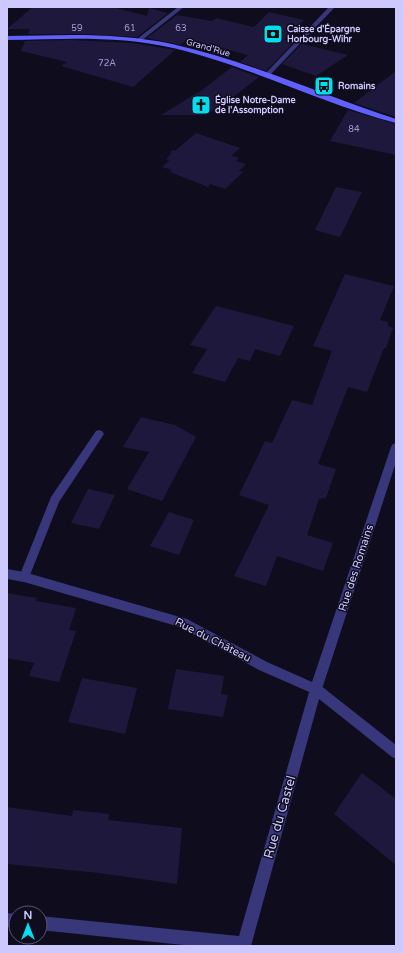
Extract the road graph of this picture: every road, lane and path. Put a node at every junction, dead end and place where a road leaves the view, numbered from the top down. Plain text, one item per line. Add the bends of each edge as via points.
1 (181, 7) edge
2 (332, 7) edge
3 (7, 38) edge
4 (139, 40) junction
5 (267, 75) junction
6 (396, 121) edge
7 (99, 434) dead end
8 (396, 447) edge
9 (7, 574) edge
10 (24, 577) junction
11 (316, 688) junction
12 (396, 753) edge
13 (48, 924) edge
14 (244, 945) edge

1 - 4 street
2 - 5 street
3 - 4 main road, Grand'Rue
4 - 5 main road, Grand'Rue via 195,52
5 - 6 main road, Grand'Rue
7 - 10 street via 55,500
8 - 11 street, Rue des Romains
9 - 10 street, Rue du Château
10 - 11 street, Rue du Château via 183,623 263,666
11 - 12 street, Rue du Château
11 - 14 street, Rue du Castel
13 - 14 street

